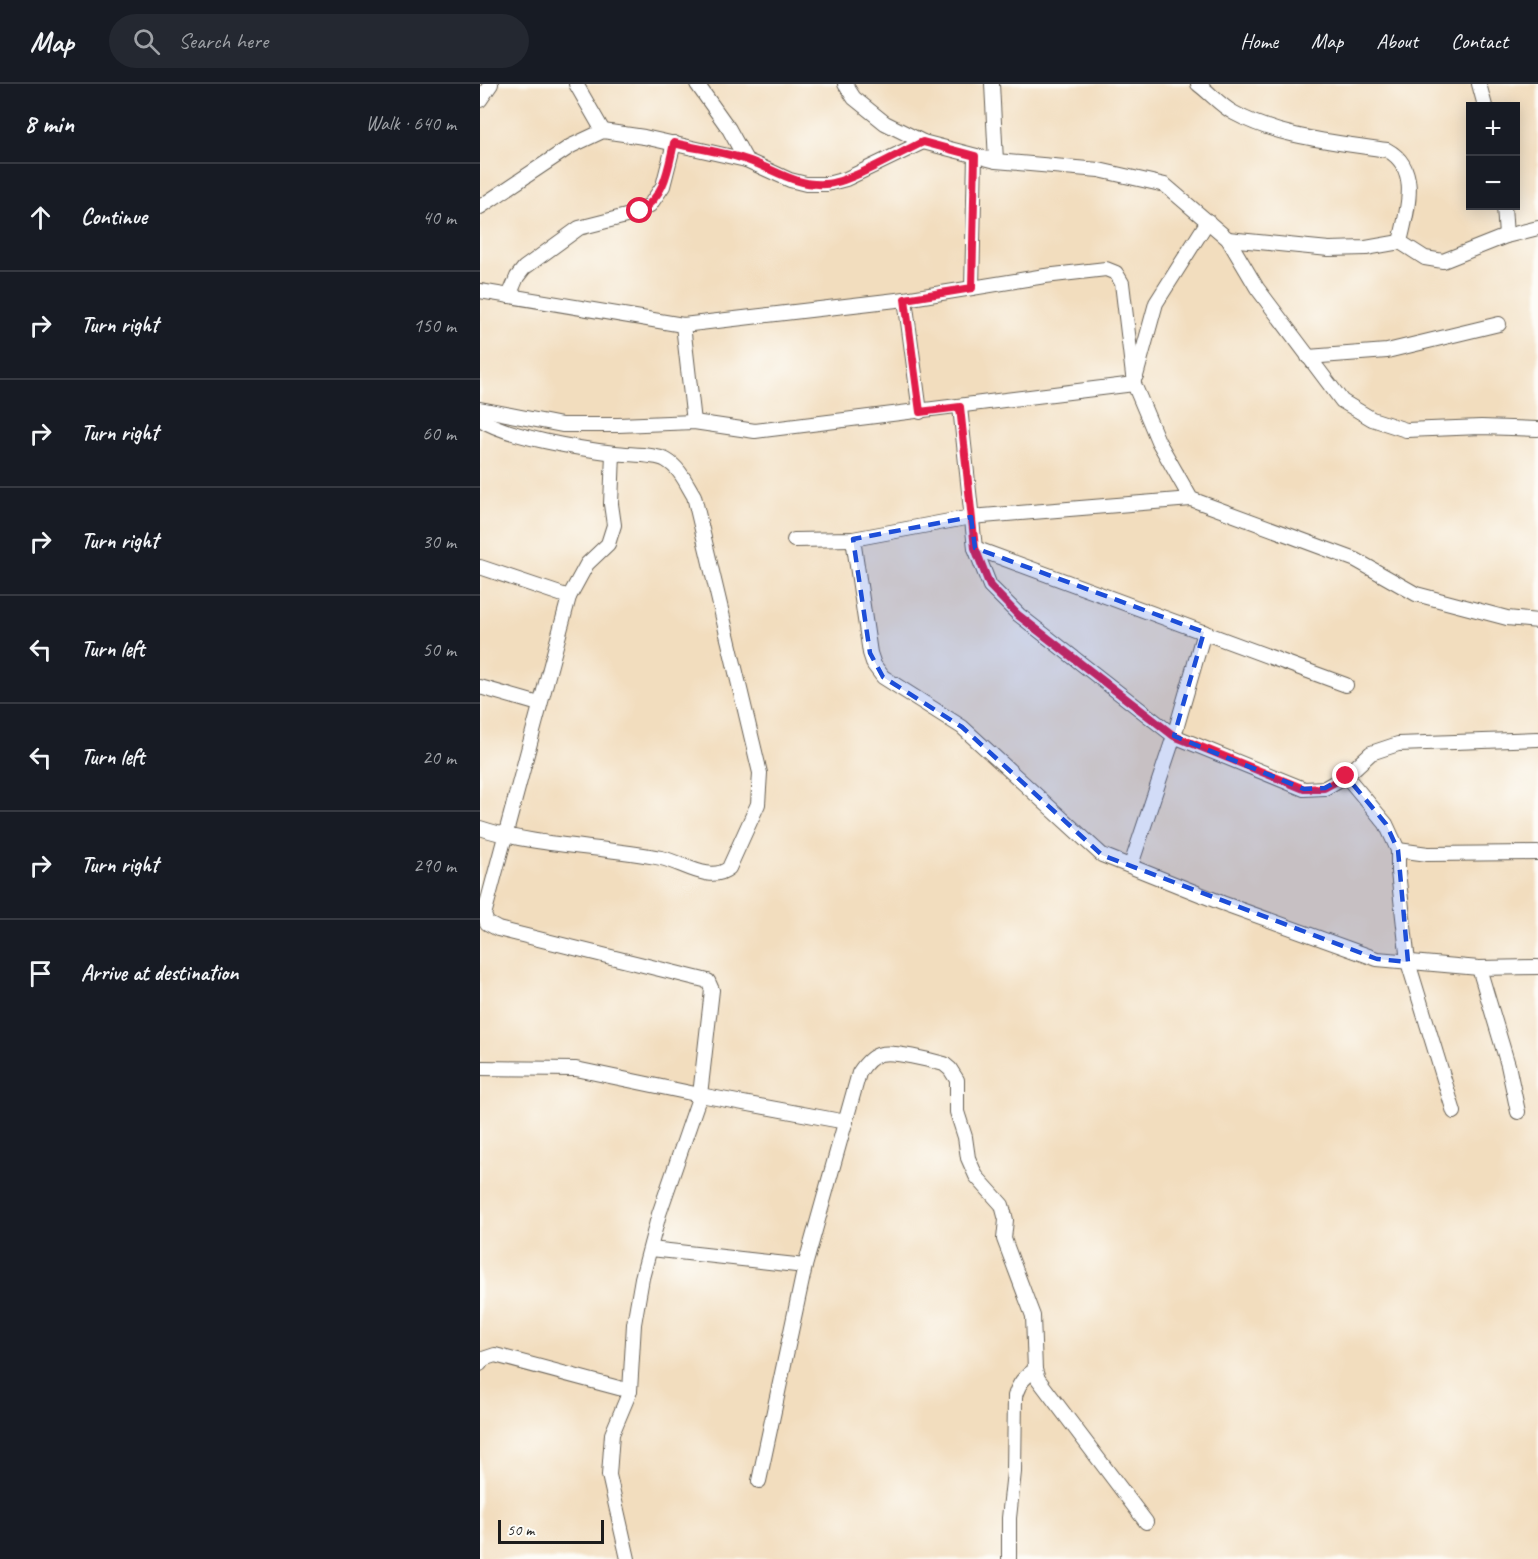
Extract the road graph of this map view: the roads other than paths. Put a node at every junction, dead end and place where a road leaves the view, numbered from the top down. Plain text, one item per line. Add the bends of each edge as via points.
1 (491, 84) edge
2 (576, 84) edge
3 (697, 84) edge
4 (844, 84) edge
5 (992, 84) edge
6 (1198, 84) edge
7 (1479, 84) edge
8 (480, 100) edge
9 (1484, 102) edge
10 (603, 131) junction
11 (923, 142) junction
12 (674, 143) junction
13 (975, 156) junction
14 (746, 160) junction
15 (996, 161) junction
16 (480, 207) edge
17 (1504, 210) edge
18 (1208, 221) junction
19 (1538, 228) edge
20 (1506, 236) junction
21 (1228, 239) junction
22 (1400, 242) junction
23 (972, 288) junction
24 (480, 291) edge
25 (509, 296) junction
26 (905, 299) junction
27 (1499, 324) dead end
28 (683, 325) junction
29 (1308, 357) junction
30 (1134, 384) junction
31 (960, 407) junction
32 (480, 409) edge
33 (920, 412) junction
34 (480, 419) edge
35 (694, 422) junction
36 (1538, 429) edge
37 (613, 453) junction
38 (1191, 499) junction
39 (971, 517) junction
40 (853, 539) junction
41 (794, 540) dead end
42 (975, 548) junction
43 (480, 567) edge
44 (569, 597) junction
45 (1538, 621) edge
46 (1204, 632) junction
47 (1346, 685) dead end
48 (480, 687) edge
49 (539, 704) junction
50 (1174, 736) junction
51 (1538, 739) edge
52 (1346, 776) junction
53 (480, 828) edge
54 (506, 837) junction
55 (1398, 850) junction
56 (1538, 853) edge
57 (1131, 865) junction
58 (1408, 962) junction
59 (1538, 967) edge
60 (1479, 968) junction
61 (480, 1068) edge
62 (700, 1095) junction
63 (1454, 1112) dead end
64 (1518, 1112) dead end
65 (846, 1122) junction
66 (651, 1249) junction
67 (805, 1266) junction
68 (480, 1364) edge
69 (1035, 1370) junction
70 (630, 1391) junction
71 (759, 1481) dead end
72 (1146, 1522) dead end
73 (628, 1559) edge
74 (1009, 1559) edge

1 - 8 street
2 - 10 street
3 - 14 street
4 - 11 street via 854,98 885,123
5 - 15 street
6 - 22 street via 1233,112 1265,127 1387,150 1398,156 1405,164 1410,198
7 - 9 street
10 - 12 street
10 - 16 street via 571,146
11 - 13 street
11 - 14 street via 846,179 827,184 790,180
12 - 14 street
12 - 25 street via 663,186 650,205 630,215 579,228 524,268
13 - 15 street
13 - 23 street
15 - 18 street via 1099,170 1165,185
17 - 20 street
18 - 21 street
18 - 30 street via 1156,303
19 - 20 street
20 - 22 street via 1443,261 1425,258
21 - 22 street via 1329,249
21 - 29 street via 1257,288
23 - 26 street
23 - 30 street via 1095,270 1116,273 1122,284
24 - 25 street
25 - 28 street
26 - 28 street
26 - 33 street
27 - 29 street via 1387,351
28 - 35 street
29 - 36 street via 1342,401 1372,419 1406,430
30 - 31 street
30 - 38 street via 1158,441
31 - 33 street
31 - 39 street
32 - 35 street via 562,424
33 - 35 street via 755,431
34 - 37 street via 553,442
37 - 44 street via 611,504 615,525 608,544 587,564
37 - 54 street via 664,459 678,469 694,496 760,773 758,804 729,868 713,875 662,858
38 - 39 street
38 - 45 street via 1356,560 1416,594 1507,618
39 - 40 street
39 - 42 street
40 - 41 street
40 - 57 street via 870,653 882,677 962,727 1102,855
42 - 46 street
42 - 50 street via 990,586 1018,615
43 - 44 street
44 - 49 street
46 - 47 street
46 - 50 street
48 - 49 street
49 - 54 street
50 - 52 street via 1304,789 1324,788
50 - 57 street
51 - 52 street via 1398,744 1371,753
52 - 55 street via 1386,824
53 - 54 street
54 - 62 street via 486,905 487,923 498,929 708,981 711,990
55 - 56 street via 1428,854
55 - 58 street
57 - 58 street via 1222,903 1377,959
58 - 60 street
58 - 63 street
59 - 60 street
60 - 64 street
61 - 62 street via 576,1069
62 - 65 street
62 - 66 street
65 - 67 street
65 - 69 street via 859,1073 865,1063 880,1054 934,1061 950,1069 957,1080 957,1112 968,1158 976,1176 1002,1205 1006,1220 1004,1239 1033,1316
66 - 67 street
66 - 70 street via 634,1324
67 - 71 street
68 - 70 street via 495,1355
69 - 72 street
69 - 74 street via 1024,1377 1015,1396
70 - 73 street via 612,1434 609,1475

